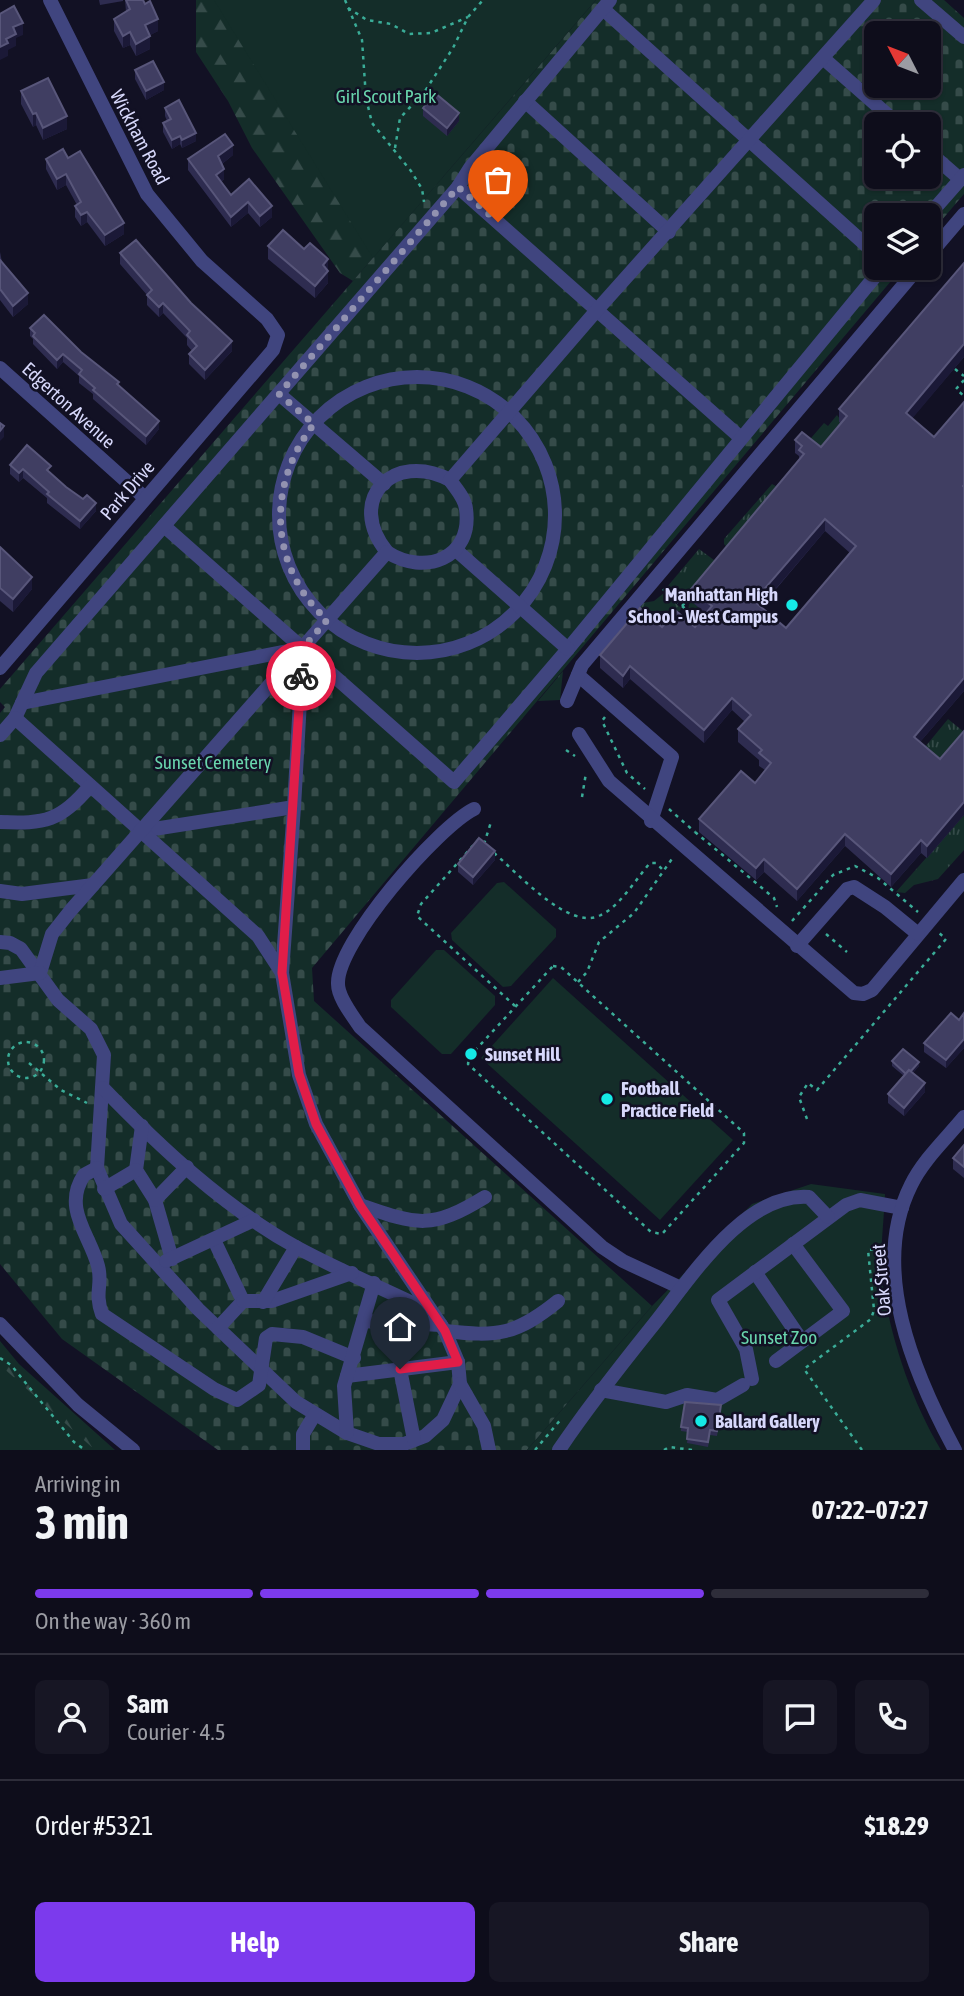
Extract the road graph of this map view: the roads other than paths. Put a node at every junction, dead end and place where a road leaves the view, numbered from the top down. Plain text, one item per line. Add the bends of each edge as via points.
1 (50, 0) edge
2 (874, 0) edge
3 (921, 0) edge
4 (606, 4) edge
5 (964, 37) edge
6 (823, 58) junction
7 (525, 101) junction
8 (884, 112) edge
9 (750, 141) junction
10 (941, 161) edge
11 (962, 177) edge
12 (458, 187) junction
13 (939, 203) edge
14 (964, 214) edge
15 (669, 232) junction
16 (941, 241) edge
17 (864, 243) edge
18 (872, 280) edge
19 (908, 280) edge
20 (597, 310) junction
21 (278, 335) joint
22 (0, 368) edge
23 (279, 394) junction
24 (508, 412) junction
25 (314, 424) junction
26 (741, 438) junction
27 (450, 480) junction
28 (384, 484) junction
29 (145, 498) junction
30 (164, 526) junction
31 (456, 550) junction
32 (387, 552) junction
33 (519, 607) junction
34 (327, 620) junction
35 (303, 648) junction
36 (568, 649) junction
37 (2, 660) edge
38 (577, 677) junction
39 (566, 701) dead end
40 (22, 703) junction
41 (15, 718) junction
42 (579, 734) dead end
43 (0, 735) edge
44 (90, 786) junction
45 (294, 807) junction
46 (474, 809) dead end
47 (651, 821) junction
48 (0, 822) edge
49 (141, 831) junction
50 (964, 880) edge
51 (93, 885) junction
52 (0, 891) edge
53 (918, 934) junction
54 (0, 943) edge
55 (797, 946) junction
56 (40, 973) junction
57 (282, 973) junction
58 (0, 978) edge
59 (103, 1088) junction
60 (964, 1118) edge
61 (142, 1126) junction
62 (97, 1167) junction
63 (187, 1167) junction
64 (136, 1170) junction
65 (104, 1189) junction
66 (485, 1197) dead end
67 (155, 1200) junction
68 (360, 1205) junction
69 (902, 1208) junction
70 (828, 1217) junction
71 (254, 1220) junction
72 (214, 1240) junction
73 (793, 1244) junction
74 (296, 1247) junction
75 (165, 1262) junction
76 (755, 1272) junction
77 (352, 1273) junction
78 (374, 1283) junction
79 (681, 1288) junction
80 (243, 1301) junction
81 (558, 1301) dead end
82 (263, 1302) junction
83 (363, 1321) junction
84 (440, 1323) junction
85 (0, 1324) edge
86 (218, 1328) junction
87 (802, 1341) junction
88 (354, 1358) junction
89 (776, 1361) dead end
90 (458, 1362) junction
91 (260, 1367) junction
92 (400, 1369) junction
93 (347, 1376) junction
94 (460, 1384) junction
95 (601, 1390) junction
96 (315, 1414) junction
97 (347, 1433) junction
98 (414, 1440) junction
99 (134, 1450) edge
100 (303, 1450) edge
101 (489, 1450) edge
102 (559, 1450) edge
103 (955, 1450) edge

1 - 21 street, Wickham Road via 147,194 202,261 267,319
2 - 6 street
3 - 5 street
4 - 7 street
4 - 9 street
6 - 8 street
6 - 9 street
7 - 12 street
7 - 15 street
9 - 15 street
9 - 17 street
10 - 11 street
11 - 13 street
12 - 20 street
12 - 23 street
14 - 16 street
15 - 20 street
18 - 26 street
19 - 38 street via 582,665
20 - 24 street
20 - 26 street
21 - 29 street, Park Drive via 273,350
22 - 29 street, Edgerton Avenue
23 - 25 street
23 - 30 street
24 - 25 street via 462,385 409,378 357,392
24 - 27 street
24 - 33 street via 541,455 554,507 547,560
25 - 28 street
25 - 34 street via 287,471 279,524 293,576
26 - 36 street
27 - 28 street via 431,470 412,469
27 - 31 street via 466,509 465,529
28 - 32 street via 375,495 371,520
29 - 37 street, Park Drive
30 - 35 street
30 - 40 street via 36,673
31 - 32 street via 424,565 399,560
31 - 33 street
32 - 34 street
33 - 34 street via 477,639 424,653 371,646
33 - 36 street
34 - 35 street
35 - 36 street via 454,782
35 - 40 street
35 - 45 street
35 - 49 street
38 - 39 street
38 - 47 street via 672,757
40 - 41 street
41 - 43 street
41 - 44 street
42 - 47 street via 609,781
44 - 48 street via 60,817
44 - 49 street
45 - 49 street
45 - 57 street
46 - 79 street via 451,827 367,919 340,965 338,987 360,1027 602,1247
47 - 55 street
49 - 51 street
49 - 57 street via 258,936
50 - 53 street
51 - 52 street via 22,894
51 - 56 street via 52,934
53 - 55 street via 853,887
53 - 55 street via 872,990 863,994 854,993
54 - 56 street via 22,949
56 - 58 street
56 - 59 street via 58,1000 91,1028 104,1055
57 - 68 street via 299,1074 316,1124
59 - 61 street
59 - 62 street
60 - 69 street, Oak Street via 918,1172
61 - 63 street
61 - 64 street
62 - 65 street
62 - 91 street via 84,1175 75,1199 78,1221 99,1266 96,1298 102,1314 237,1400 259,1385
63 - 67 street
63 - 71 street
64 - 65 street
64 - 67 street
65 - 75 street via 121,1224
66 - 68 street via 437,1222 402,1219
67 - 75 street
68 - 84 street
69 - 70 street via 860,1200
69 - 103 street, Oak Street via 895,1248 906,1335 932,1405
70 - 73 street
70 - 79 street via 809,1196 776,1201 728,1236
71 - 72 street
71 - 74 street
72 - 75 street
72 - 80 street
73 - 76 street
73 - 87 street via 843,1311
74 - 77 street
74 - 82 street
75 - 86 street
76 - 87 street
76 - 95 street via 718,1300 746,1349 747,1382 717,1400 687,1395 666,1402
77 - 78 street
77 - 82 street
78 - 83 street
78 - 84 street
79 - 95 street
80 - 82 street
80 - 86 street
81 - 84 street via 533,1322 503,1334
83 - 84 street
83 - 88 street
84 - 90 street
85 - 99 street via 78,1405
86 - 91 street
87 - 89 street
88 - 91 street via 303,1337 272,1334 266,1338
88 - 93 street
90 - 92 street
90 - 94 street
91 - 96 street
92 - 93 street
92 - 98 street
93 - 97 street
94 - 98 street via 443,1420
94 - 101 street via 484,1426
95 - 102 street
96 - 97 street
96 - 100 street via 303,1434
97 - 98 street via 379,1444

